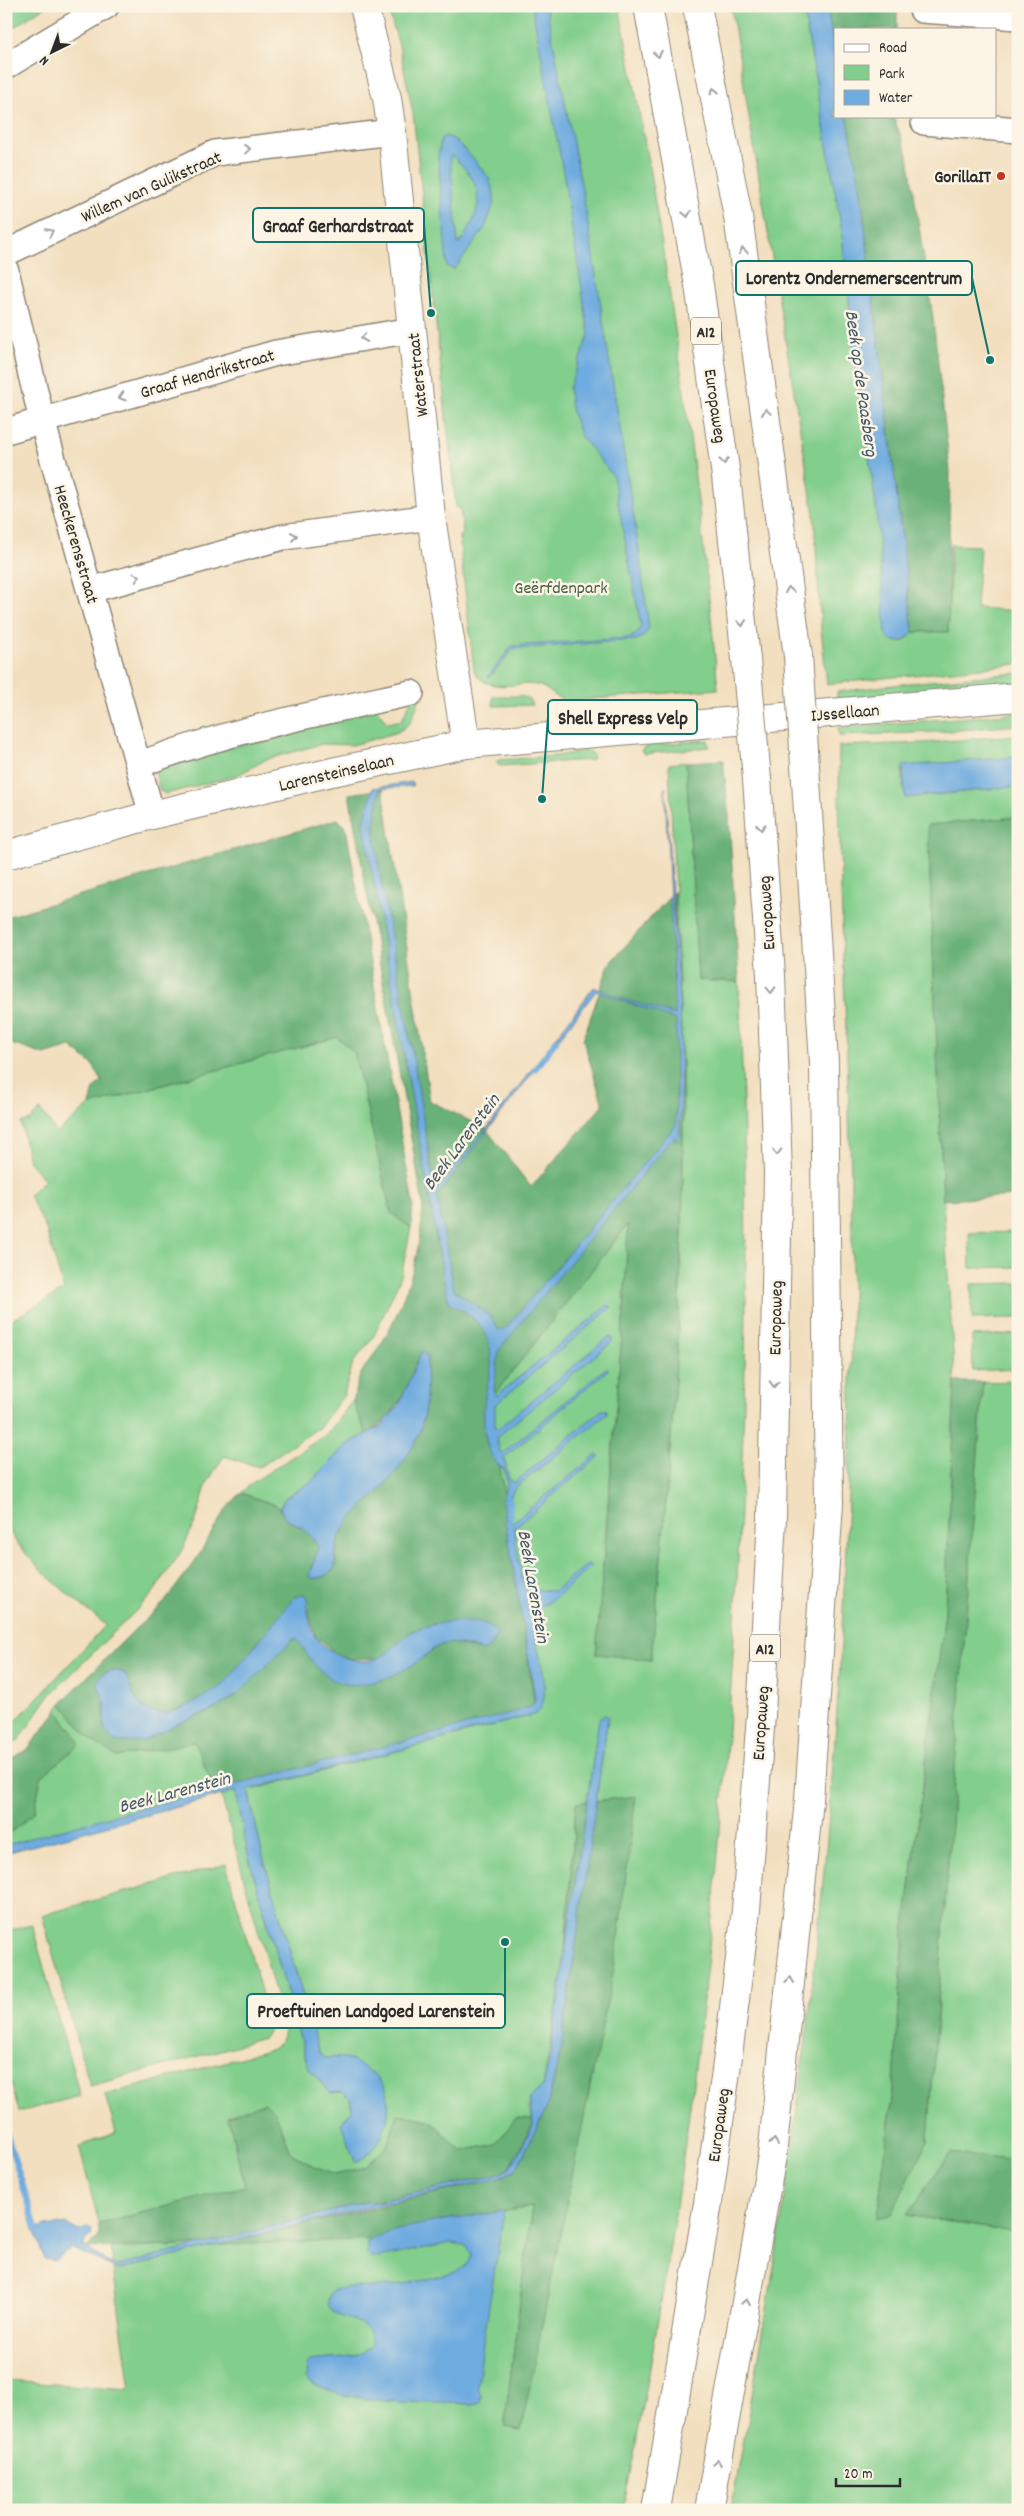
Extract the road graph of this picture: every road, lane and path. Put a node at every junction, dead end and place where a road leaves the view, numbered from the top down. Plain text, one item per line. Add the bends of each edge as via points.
1 (106, 6) edge
2 (364, 6) edge
3 (648, 6) edge
4 (697, 6) edge
5 (922, 10) dead end
6 (1018, 18) edge
7 (6, 66) edge
8 (924, 122) dead end
9 (1018, 130) edge
10 (392, 132) junction
11 (6, 253) edge
12 (6, 271) edge
13 (412, 330) junction
14 (42, 420) junction
15 (6, 431) edge
16 (431, 517) junction
17 (90, 590) junction
18 (411, 693) dead end
19 (1018, 697) edge
20 (672, 727) joint
21 (466, 744) junction
22 (138, 765) junction
23 (152, 815) junction
24 (6, 856) edge
25 (656, 2510) edge
26 (708, 2510) edge

1 - 7 street
2 - 10 main road, Waterstraat
3 -> 25 main road, Europaweg / A12, bridge via 699,285 726,476 757,779 771,975 778,1173 772,1519 746,1910 706,2213
26 -> 4 main road, bridge via 772,2156 809,1800 830,1503 824,1062 798,656 738,216
5 - 6 street
8 - 9 street
11 -> 10 street, Willem van Gulikstraat via 215,153
10 - 13 main road, Waterstraat
12 - 14 street, Heeckerensstraat
13 -> 14 street, Graaf Hendrikstraat via 276,353
13 - 16 main road, Waterstraat
14 - 15 street, Graaf Hendrikstraat
14 - 17 street, Heeckerensstraat
17 -> 16 street via 284,537
16 - 21 main road, Waterstraat
17 - 22 street, Heeckerensstraat
18 - 22 street via 281,721 179,749
19 - 20 main road, IJssellaan
20 - 21 main road, Larensteinselaan
21 - 23 main road, Larensteinselaan
22 - 23 street, Heeckerensstraat
23 - 24 main road, Larensteinselaan

